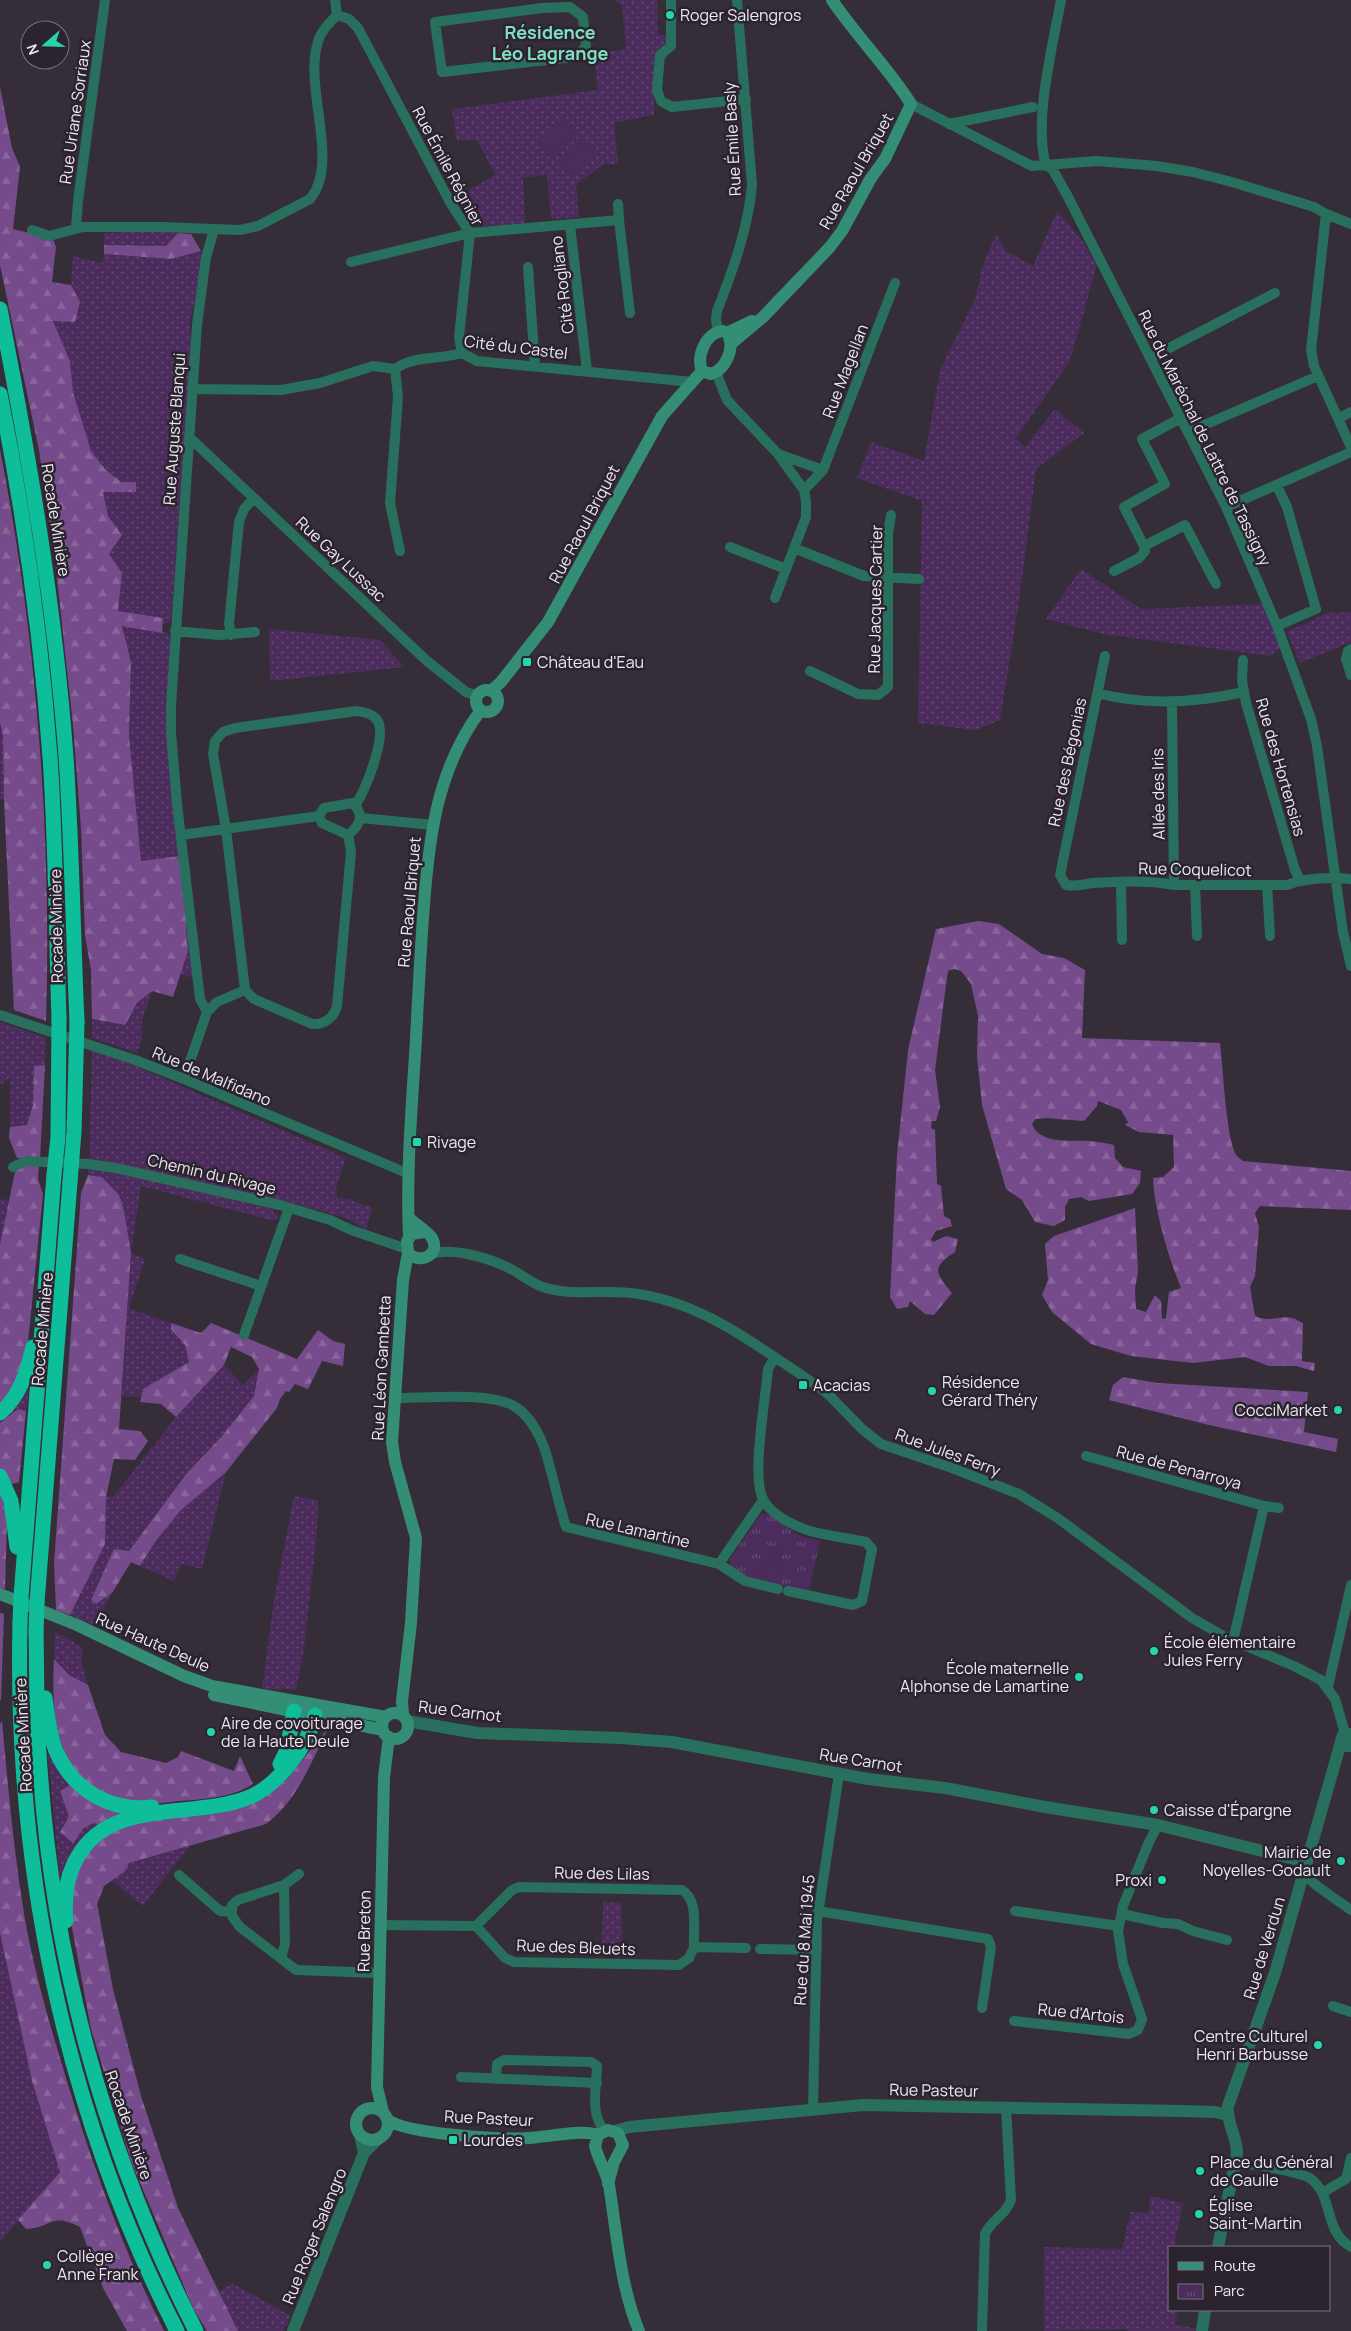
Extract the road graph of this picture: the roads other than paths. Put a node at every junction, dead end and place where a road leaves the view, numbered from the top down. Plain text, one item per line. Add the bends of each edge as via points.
1 (105, 0) edge
2 (335, 0) edge
3 (671, 0) edge
4 (737, 0) edge
5 (832, 0) edge
6 (1061, 0) edge
7 (544, 4) edge
8 (337, 15) junction
9 (1045, 92) junction
10 (746, 100) junction
11 (911, 104) junction
12 (1033, 107) junction
13 (1042, 115) junction
14 (949, 124) junction
15 (1046, 165) junction
16 (618, 204) dead end
17 (1326, 214) junction
18 (619, 220) junction
19 (1351, 224) edge
20 (570, 225) junction
21 (76, 228) junction
22 (32, 230) dead end
23 (214, 230) junction
24 (470, 234) junction
25 (352, 262) dead end
26 (528, 268) dead end
27 (895, 283) dead end
28 (1275, 293) dead end
29 (0, 309) edge
30 (630, 314) dead end
31 (726, 336) junction
32 (462, 353) junction
33 (1150, 358) junction
34 (535, 366) junction
35 (395, 369) junction
36 (702, 370) junction
37 (587, 371) junction
38 (716, 372) junction
39 (1318, 376) junction
40 (692, 382) junction
41 (192, 389) junction
42 (0, 394) edge
43 (1351, 412) edge
44 (1181, 418) junction
45 (1339, 418) junction
46 (1188, 432) junction
47 (189, 437) junction
48 (1351, 447) edge
49 (1351, 452) edge
50 (778, 454) junction
51 (823, 470) junction
52 (1277, 486) junction
53 (804, 490) junction
54 (254, 498) junction
55 (1226, 507) junction
56 (891, 515) dead end
57 (1144, 546) junction
58 (730, 547) dead end
59 (794, 548) junction
60 (400, 551) dead end
61 (786, 569) junction
62 (1114, 571) dead end
63 (890, 578) junction
64 (919, 579) dead end
65 (1216, 584) dead end
66 (775, 598) dead end
67 (1277, 626) junction
68 (175, 631) junction
69 (255, 632) dead end
70 (230, 635) junction
71 (1350, 650) edge
72 (1105, 656) dead end
73 (1243, 660) dead end
74 (810, 671) dead end
75 (1351, 675) edge
76 (491, 691) junction
77 (1097, 692) junction
78 (1244, 692) junction
79 (478, 696) junction
80 (1172, 703) junction
81 (481, 710) junction
82 (355, 806) junction
83 (319, 816) junction
84 (361, 818) junction
85 (433, 825) junction
86 (226, 828) junction
87 (181, 835) junction
88 (348, 836) junction
89 (1060, 875) joint
90 (1336, 877) junction
91 (1351, 879) edge
92 (1300, 880) junction
93 (1121, 883) junction
94 (1174, 885) junction
95 (1195, 885) junction
96 (1267, 885) junction
97 (1197, 936) dead end
98 (1270, 936) dead end
99 (1122, 940) dead end
100 (1351, 966) edge
101 (418, 988) joint
102 (245, 990) junction
103 (207, 1012) junction
104 (0, 1014) edge
105 (184, 1079) junction
106 (13, 1167) dead end
107 (409, 1174) junction
108 (289, 1208) junction
109 (409, 1218) junction
110 (429, 1236) junction
111 (406, 1245) junction
112 (445, 1251) junction
113 (426, 1257) junction
114 (180, 1259) dead end
115 (404, 1274) junction
116 (261, 1286) junction
117 (46, 1287) junction
118 (244, 1335) dead end
119 (775, 1357) junction
120 (395, 1398) junction
121 (0, 1413) edge
122 (1086, 1456) dead end
123 (0, 1476) edge
124 (763, 1500) junction
125 (1264, 1506) junction
126 (1278, 1508) dead end
127 (719, 1564) junction
128 (1351, 1585) edge
129 (0, 1594) edge
130 (21, 1597) junction
131 (0, 1602) edge
132 (36, 1632) junction
133 (1233, 1641) junction
134 (1328, 1687) junction
135 (316, 1710) junction
136 (294, 1711) junction
137 (397, 1717) junction
138 (386, 1734) junction
139 (404, 1734) junction
140 (1347, 1740) edge
141 (839, 1774) junction
142 (384, 1777) junction
143 (1158, 1825) junction
144 (1306, 1868) junction
145 (179, 1874) dead end
146 (299, 1874) dead end
147 (284, 1884) junction
148 (1351, 1910) edge
149 (818, 1911) junction
150 (1015, 1911) dead end
151 (232, 1912) junction
152 (1122, 1914) junction
153 (380, 1925) junction
154 (476, 1926) junction
155 (1119, 1926) junction
156 (1226, 1940) dead end
157 (694, 1947) junction
158 (746, 1948) dead end
159 (760, 1948) dead end
160 (817, 1950) junction
161 (281, 1958) junction
162 (379, 1973) junction
163 (73, 1995) junction
164 (1333, 2006) dead end
165 (982, 2008) dead end
166 (1351, 2012) edge
167 (1014, 2021) dead end
168 (461, 2077) dead end
169 (496, 2079) junction
170 (597, 2083) junction
171 (377, 2087) junction
172 (1006, 2107) junction
173 (363, 2110) junction
174 (813, 2110) junction
175 (595, 2112) junction
176 (1228, 2115) junction
177 (386, 2116) junction
178 (640, 2127) junction
179 (404, 2128) junction
180 (606, 2132) junction
181 (578, 2133) junction
182 (360, 2135) junction
183 (381, 2136) junction
184 (623, 2144) junction
185 (598, 2152) junction
186 (364, 2153) junction
187 (617, 2156) junction
188 (1351, 2158) edge
189 (1236, 2162) junction
190 (608, 2184) junction
191 (1322, 2193) junction
192 (1218, 2246) edge
193 (1351, 2247) edge
194 (1205, 2311) edge
195 (177, 2331) edge
196 (196, 2331) edge
197 (293, 2331) edge
198 (639, 2331) edge
199 (982, 2331) edge
200 (1202, 2331) edge

1 - 21 street, Rue Uriane Sorriaux
2 - 8 street
3 - 10 street via 671,46 660,55 657,90 661,101 672,107
4 - 10 street, Rue Émile Basly
5 - 11 main road, Rue Raoul Briquet via 899,84
6 - 9 street
7 - 7 street via 435,22 442,72 574,57 586,47 583,17 570,8
8 - 23 street via 322,32 316,51 322,172 316,193 297,207 258,226
8 - 24 street, Rue Émile Régnier via 349,19 358,28 450,204
9 - 12 street
9 - 13 street
10 - 31 street, Rue Émile Basly via 752,185 750,209 736,259 716,311 716,320
11 - 14 street, Rue Raoul Briquet
11 - 31 main road, Rue Raoul Briquet via 885,159 830,248 764,317
12 - 13 street
12 - 14 street
13 - 15 street via 1041,149
14 - 15 street, Rue Raoul Briquet via 1032,166
15 - 17 street, Rue Raoul Briquet via 1096,161 1193,172 1314,207
15 - 33 street, Rue du Maréchal de Lattre de Tassigny via 1067,195
16 - 18 street
17 - 19 street, Rue Raoul Briquet
17 - 39 street via 1311,350
18 - 20 street
18 - 30 street
20 - 24 street
20 - 37 street, Cité Rogliano
21 - 22 street via 49,236
21 - 23 street
23 - 41 street, Rue Auguste Blanqui via 206,257
24 - 25 street
24 - 32 street, Rue Émile Régnier via 458,337
26 - 34 street
27 - 51 street, Rue Magellan
28 - 33 street
29 - 132 highway, Rocade Minière, bridge via 27,449 49,590 72,863 76,1022 74,1132
31 - 36 main road, Rue Raoul Briquet via 704,344 700,361
31 - 38 main road via 725,361
32 - 34 street, Cité du Castel via 477,361
32 - 35 street, Cité du Castel via 406,361
33 - 44 street, Rue du Maréchal de Lattre de Tassigny
34 - 37 street, Cité du Castel
35 - 41 street, Cité du Castel via 373,366 320,383 281,390
35 - 60 street via 398,397 390,503
36 - 38 main road via 707,374
36 - 40 main road, Rue Raoul Briquet
37 - 40 street, Cité du Castel
38 - 50 street via 728,400
39 - 45 street
39 - 46 street
40 - 76 main road, Rue Raoul Briquet via 662,416 548,622
41 - 47 street, Rue Auguste Blanqui
42 - 117 highway, Rocade Minière, bridge via 32,585 43,684 56,872 58,1138
43 - 45 street
44 - 46 street, Rue du Maréchal de Lattre de Tassigny
44 - 57 street via 1142,439 1166,484 1124,507
45 - 48 street
46 - 55 street, Rue du Maréchal de Lattre de Tassigny
47 - 54 street, Rue Gay Lussac
47 - 68 street, Rue Auguste Blanqui
49 - 52 street
50 - 51 street
50 - 53 street
51 - 53 street
52 - 55 street
52 - 67 street via 1287,507 1316,609
53 - 59 street via 806,517
54 - 70 street via 244,509 239,522
54 - 79 street, Rue Gay Lussac via 427,661 466,692
55 - 67 street, Rue du Maréchal de Lattre de Tassigny
56 - 63 street, Rue Jacques Cartier via 888,533
57 - 62 street via 1142,556
57 - 65 street via 1185,525
58 - 61 street
59 - 61 street
59 - 63 street via 864,576
61 - 66 street
63 - 64 street
63 - 74 street, Rue Jacques Cartier via 889,680 885,690 878,694 858,694
67 - 90 street, Rue du Maréchal de Lattre de Tassigny via 1311,719
68 - 70 street
68 - 87 street, Rue Auguste Blanqui via 171,732
69 - 70 street
71 - 75 street via 1346,659
72 - 77 street, Rue des Bégonias
73 - 78 street, Rue des Hortensias
76 - 79 main road via 483,691
76 - 81 main road via 498,698 497,706 490,712
77 - 80 street
77 - 89 street, Rue des Bégonias
78 - 80 street
78 - 92 street, Rue des Hortensias via 1289,852
79 - 81 main road via 476,702
80 - 94 street, Allée des Iris
81 - 85 main road, Rue Raoul Briquet via 455,752
82 - 83 street via 353,803 324,808
82 - 84 street via 360,810
82 - 86 street via 362,796 380,742 377,720 368,713 356,710 235,728 223,732 215,741 213,754
83 - 86 street
83 - 88 street via 322,822
84 - 85 street
84 - 88 street
85 - 101 main road, Rue Raoul Briquet
86 - 87 street
86 - 102 street
87 - 103 street, Rue Auguste Blanqui via 200,999
88 - 102 street via 351,852 335,1014 319,1025 312,1024 254,999
89 - 93 street, Rue Coquelicot via 1066,886
90 - 91 street, Rue Coquelicot
90 - 92 street, Rue Coquelicot
90 - 100 street, Rue du Maréchal de Lattre de Tassigny
92 - 96 street, Rue Coquelicot via 1287,885
93 - 94 street, Rue Coquelicot
93 - 99 street
94 - 95 street, Rue Coquelicot
95 - 96 street, Rue Coquelicot
95 - 97 street
96 - 98 street
101 - 107 main road, Rue Léon Gambetta
102 - 103 street via 218,1002
103 - 105 street
104 - 105 street, Rue de Malfidano
105 - 107 street, Rue de Malfidano
106 - 108 street, Chemin du Rivage via 26,1161 116,1168
107 - 109 main road, Rue Léon Gambetta
108 - 111 street, Chemin du Rivage via 330,1220 350,1230
108 - 116 street
109 - 110 main road
109 - 111 main road, Rue Léon Gambetta
110 - 111 main road via 416,1232
110 - 112 street
110 - 113 main road via 434,1250
111 - 113 main road via 415,1258
111 - 115 main road, Rue Léon Gambetta
112 - 113 street, Rue Jules Ferry
112 - 119 street, Rue Jules Ferry via 506,1266 554,1290 636,1293 672,1302 716,1320
113 - 115 main road, Rue Léon Gambetta
114 - 116 street
115 - 120 main road, Rue Léon Gambetta
116 - 118 street
117 - 121 highway via 25,1376 16,1396
117 - 130 highway, Rocade Minière
119 - 124 street via 768,1369 759,1449 759,1486
119 - 133 street, Rue Jules Ferry via 829,1395 881,1444 1019,1494 1059,1519 1192,1618
120 - 127 street, Rue Lamartine via 495,1399 513,1405 525,1414 545,1450 566,1527
120 - 137 main road, Rue Léon Gambetta via 392,1449 416,1538 411,1623 402,1702
122 - 125 street, Rue de Penarroya
123 - 130 highway via 14,1515
124 - 127 street
124 - 127 street via 774,1512 795,1525 866,1542 872,1549 862,1601 853,1605 745,1581
125 - 126 street, Rue de Penarroya
125 - 133 street
128 - 134 street
129 - 135 main road, Rue Haute Deule via 202,1683
130 - 195 highway, Rocade Minière, bridge via 21,1764 34,1876 55,1994 102,2157 137,2247
131 - 136 main road, Rue Haute Deule via 208,1693
132 - 136 highway via 56,1750 76,1782 109,1803 144,1808 242,1794 264,1781 282,1761 289,1743
132 - 163 highway, Rocade Minière via 40,1772 51,1877
133 - 134 street, Rue Jules Ferry via 1310,1673
134 - 140 street, Rue Jules Ferry via 1335,1699
135 - 136 main road, Rue Haute Deule
135 - 137 main road, Rue Haute Deule via 352,1710
135 - 138 main road, Rue Haute Deule
135 - 163 highway via 310,1729 293,1758 276,1780 256,1795 219,1806 135,1817 100,1833 82,1848 66,1891 65,1915
137 - 138 main road via 383,1724
137 - 139 main road via 408,1728
137 - 141 street, Rue Carnot via 477,1733 672,1742
138 - 139 main road via 397,1738
138 - 142 main road, Rue Breton
139 - 142 main road, Rue Breton
140 - 144 street, Rue de Verdun via 1337,1760
141 - 143 street, Rue Carnot via 946,1788 1045,1808
141 - 149 street, Rue du 8 Mai 1945
142 - 153 main road, Rue Breton
143 - 144 street, Rue Carnot
143 - 152 street, Rue d'Artois
144 - 148 street via 1317,1886
144 - 176 street, Rue de Verdun via 1275,1973 1228,2106
145 - 151 street via 220,1911
146 - 147 street
147 - 151 street via 238,1900 232,1906
147 - 161 street via 285,1944
149 - 160 street, Rue du 8 Mai 1945
149 - 165 street via 988,1939 991,1947
150 - 155 street
151 - 161 street via 240,1927
152 - 155 street, Rue d'Artois
152 - 156 street via 1178,1924 1193,1932
153 - 154 street
153 - 162 main road, Rue Breton
154 - 157 street, Rue des Bleuets via 505,1958 514,1962 679,1965 689,1958
154 - 157 street, Rue des Lilas via 518,1887 682,1890 692,1901
155 - 167 street, Rue d'Artois via 1123,1964 1142,2019 1138,2030 1129,2034
157 - 158 street
159 - 160 street
160 - 174 street, Rue du 8 Mai 1945
161 - 162 street via 296,1970
162 - 171 main road, Rue Breton
163 - 196 highway, Rocade Minière via 95,2081 142,2216
164 - 166 street
168 - 169 street
169 - 170 street
169 - 170 street via 497,2064 504,2060 591,2062 596,2066
170 - 175 street
171 - 173 main road
171 - 177 main road, Rue Breton
172 - 174 street, Rue Pasteur via 863,2105
172 - 176 street, Rue Pasteur
172 - 199 street via 1011,2200 1009,2208 989,2224 985,2234
173 - 177 main road via 374,2107
173 - 182 main road via 356,2119
174 - 178 street, Rue Pasteur
175 - 180 street
175 - 181 street via 593,2120
176 - 189 street via 1237,2144
177 - 179 main road, Rue Pasteur
177 - 183 main road
178 - 180 street, Rue Pasteur
178 - 184 street
179 - 181 main road, Rue Pasteur via 526,2138
179 - 183 main road, Rue Pasteur
180 - 181 main road, Rue Pasteur
180 - 184 main road via 621,2137
180 - 185 main road via 595,2142
181 - 185 main road
182 - 183 main road via 372,2140
182 - 186 street, Rue Roger Salengro
183 - 186 street, Rue Roger Salengro
184 - 187 main road
185 - 187 main road via 608,2158
185 - 190 main road
186 - 197 street, Rue Roger Salengro
187 - 190 main road
188 - 191 street via 1346,2179
189 - 191 street via 1308,2177
189 - 192 street
190 - 198 main road via 620,2266
191 - 193 street via 1334,2231
194 - 200 street

